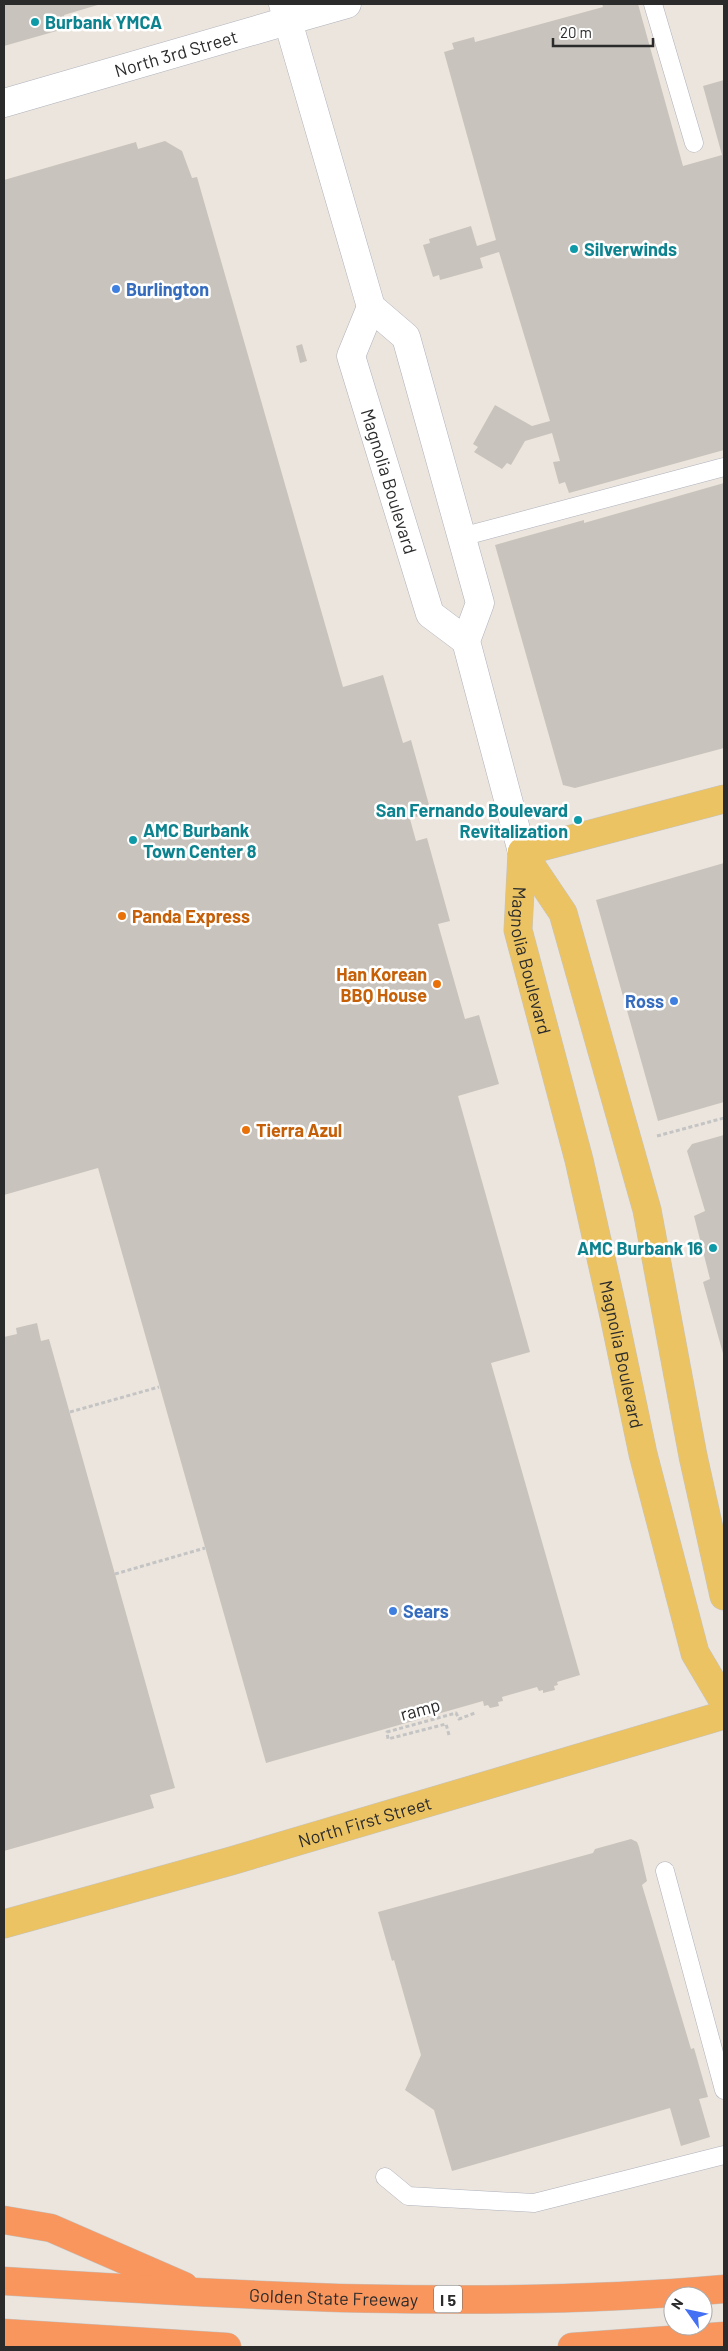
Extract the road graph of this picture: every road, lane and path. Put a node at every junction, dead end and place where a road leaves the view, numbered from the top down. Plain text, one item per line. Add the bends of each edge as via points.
1 (347, 4) edge
2 (653, 4) edge
3 (285, 12) edge
4 (4, 103) edge
5 (694, 143) dead end
6 (372, 307) junction
7 (724, 467) edge
8 (462, 538) junction
9 (466, 641) junction
10 (724, 799) edge
11 (522, 852) junction
12 (724, 1118) edge
13 (629, 1144) junction
14 (159, 1387) dead end
15 (70, 1412) dead end
16 (205, 1548) dead end
17 (115, 1574) dead end
18 (724, 1596) edge
19 (724, 1702) edge
20 (475, 1713) dead end
21 (724, 1714) edge
22 (450, 1735) dead end
23 (664, 1871) dead end
24 (4, 1924) edge
25 (724, 2090) edge
26 (724, 2155) edge
27 (385, 2177) dead end
28 (4, 2220) edge
29 (4, 2281) edge
30 (724, 2289) edge
31 (201, 2294) junction
32 (4, 2333) edge
33 (724, 2336) edge
34 (227, 2347) edge
35 (572, 2347) edge

1 - 3 main road, North 3rd Street
2 - 5 lane
3 - 4 main road, North 3rd Street
3 - 6 main road
6 - 8 main road via 406,337
6 - 9 main road, Magnolia Boulevard via 351,356 430,614
7 - 8 lane
8 - 9 main road via 480,603
9 - 11 main road, Magnolia Boulevard
10 - 11 main road
11 - 13 main road, Magnolia Boulevard via 563,913
11 - 19 main road, Magnolia Boulevard via 518,930 579,1160 642,1454 695,1653
12 - 13 path
13 - 18 main road, Magnolia Boulevard via 647,1210 693,1456
14 - 15 path
16 - 17 path
20 - 22 path, ramp via 459,1718 456,1713 387,1732 388,1740 446,1724
21 - 24 main road, North First Street via 231,1861
23 - 25 lane
26 - 27 lane via 534,2203 408,2196
28 - 31 highway via 51,2228
29 - 31 highway, Golden State Freeway / I 5
30 - 31 highway, Golden State Freeway / I 5 via 513,2300
32 - 34 highway
33 - 35 highway

